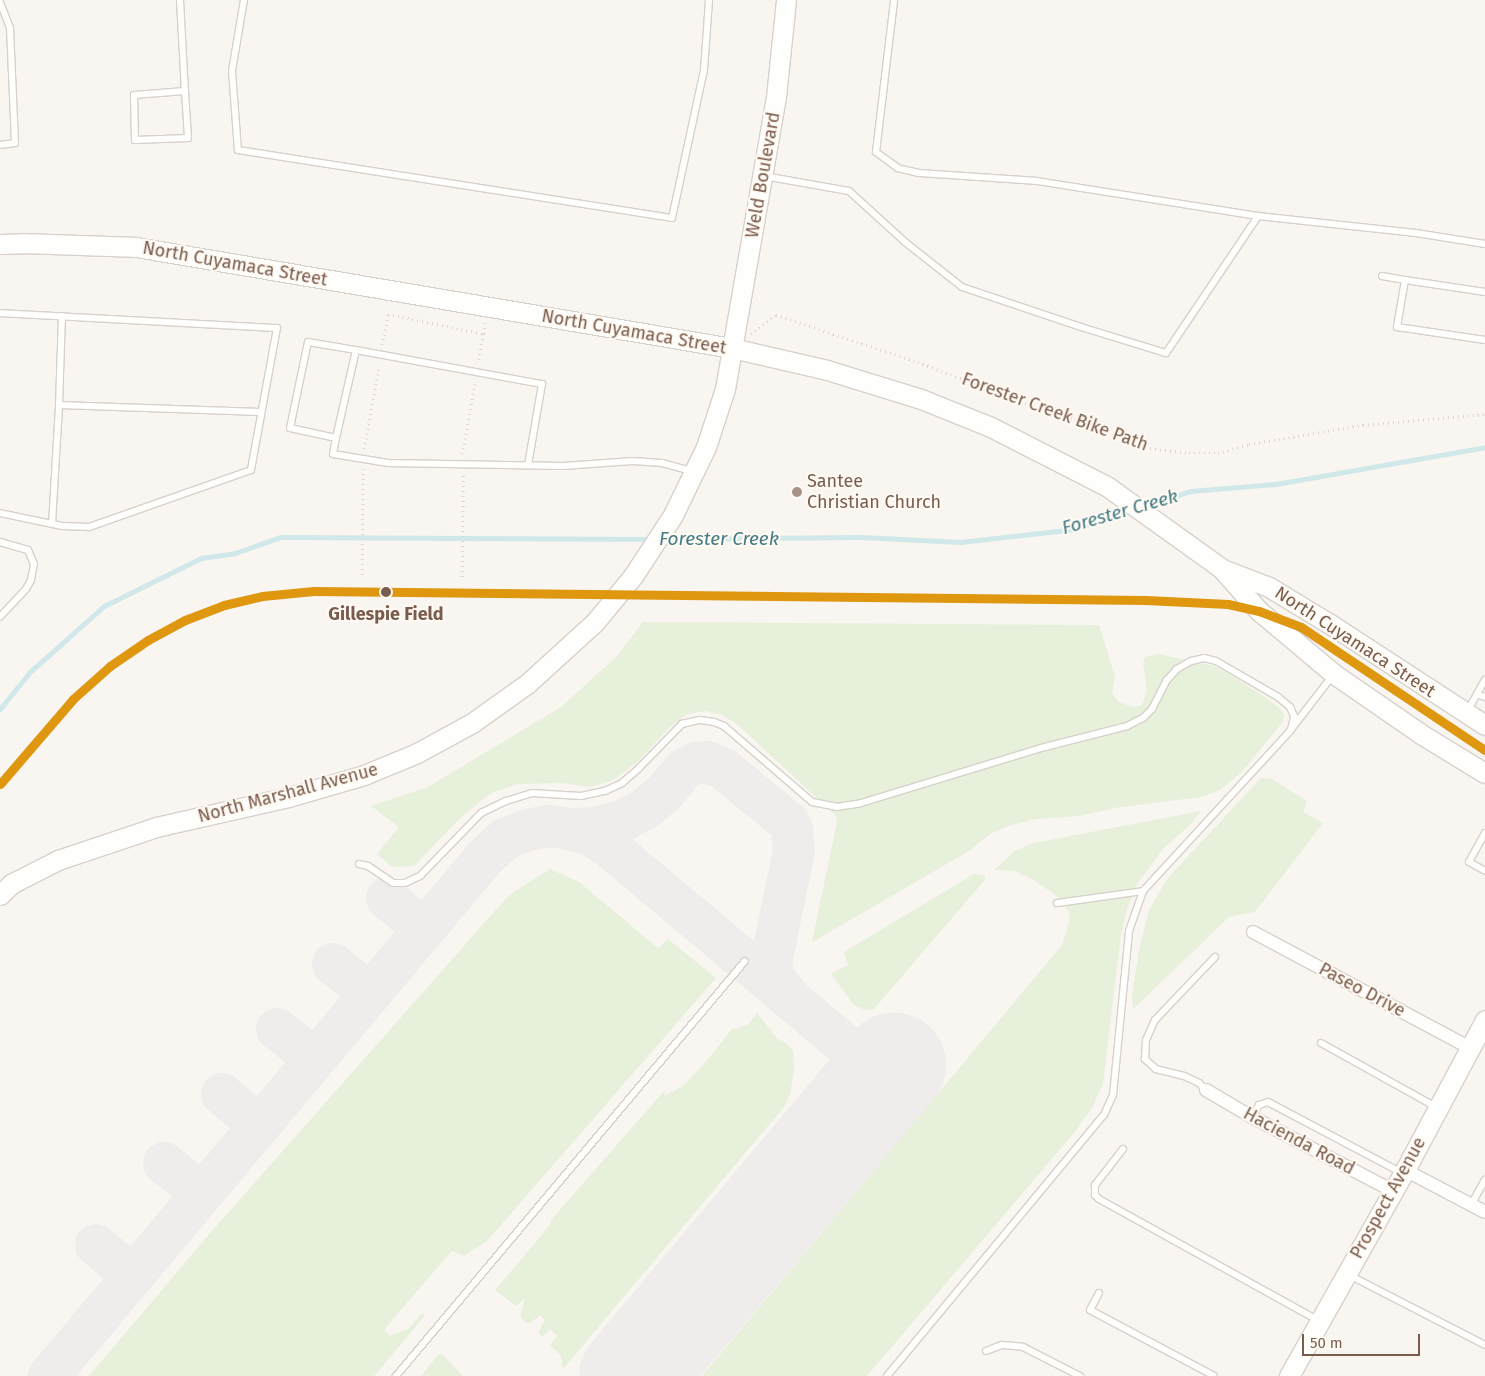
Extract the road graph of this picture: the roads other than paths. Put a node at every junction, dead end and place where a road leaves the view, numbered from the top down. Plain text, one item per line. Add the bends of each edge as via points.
1 (180, 0) edge
2 (244, 0) edge
3 (709, 0) edge
4 (786, 0) edge
5 (894, 0) edge
6 (0, 2) edge
7 (3, 17) edge
8 (185, 91) junction
9 (0, 145) edge
10 (763, 176) junction
11 (1258, 216) junction
12 (0, 244) edge
13 (1485, 244) edge
14 (1382, 276) dead end
15 (1405, 280) junction
16 (1485, 292) edge
17 (0, 313) edge
18 (62, 316) junction
19 (1485, 340) edge
20 (732, 348) junction
21 (356, 350) junction
22 (59, 405) junction
23 (262, 412) junction
24 (336, 438) junction
25 (528, 465) junction
26 (695, 472) junction
27 (0, 513) edge
28 (52, 524) junction
29 (0, 542) edge
30 (1221, 568) junction
31 (0, 617) edge
32 (1334, 674) junction
33 (1485, 680) edge
34 (1477, 694) junction
35 (1485, 698) edge
36 (1466, 713) junction
37 (1485, 725) edge
38 (1291, 730) junction
39 (1485, 773) edge
40 (1485, 833) edge
41 (359, 864) dead end
42 (1485, 871) edge
43 (1143, 891) junction
44 (0, 895) edge
45 (1057, 903) dead end
46 (1253, 932) dead end
47 (1215, 957) dead end
48 (745, 961) dead end
49 (1485, 1020) edge
50 (1321, 1043) dead end
51 (1470, 1048) junction
52 (1206, 1090) joint
53 (1438, 1108) junction
54 (1252, 1117) junction
55 (1123, 1149) dead end
56 (1404, 1172) junction
57 (1485, 1180) edge
58 (1393, 1191) junction
59 (1471, 1205) junction
60 (1485, 1212) edge
61 (1346, 1273) junction
62 (1099, 1293) dead end
63 (1319, 1321) junction
64 (1485, 1345) edge
65 (986, 1352) dead end
66 (396, 1376) edge
67 (887, 1376) edge
68 (1080, 1376) edge
69 (1214, 1376) edge
70 (1290, 1376) edge

1 - 8 lane
2 - 3 lane via 232,71 238,150 672,218 704,70
4 - 10 main road, Weld Boulevard via 781,62
5 - 11 lane via 876,152 898,168 919,173 1038,181
6 - 7 lane
7 - 9 lane via 10,28 15,144
8 - 8 lane via 188,138 135,140 134,94
10 - 11 lane via 849,190 905,242 962,287 1166,353
10 - 20 main road, Weld Boulevard
11 - 13 lane
12 - 20 main road, North Cuyamaca Street via 136,247
14 - 15 lane
15 - 16 lane
15 - 19 lane via 1397,327
17 - 18 lane
18 - 22 lane
18 - 23 lane via 277,328
20 - 26 main road, North Marshall Avenue via 725,389
20 - 30 main road, North Cuyamaca Street via 827,370 921,399 991,427 1108,487
21 - 24 lane
21 - 24 lane via 308,342 290,428
21 - 25 lane via 542,384
22 - 23 lane
22 - 28 lane
23 - 28 lane via 251,470 89,527
24 - 25 lane via 333,454 383,463
25 - 26 lane via 633,461 662,463
26 - 44 main road, North Marshall Avenue via 647,556 595,622 534,678 494,708 433,745 364,775 289,797 156,827 58,860 11,884
27 - 28 lane
29 - 31 lane via 28,550 34,564 26,589
30 - 32 main road, North Cuyamaca Street via 1259,611
30 - 36 main road, North Cuyamaca Street via 1269,587
32 - 38 lane
32 - 39 main road, North Cuyamaca Street
33 - 34 lane
34 - 35 lane
34 - 36 lane
36 - 37 main road, North Cuyamaca Street
38 - 41 lane via 1294,716 1290,707 1278,697 1216,661 1204,658 1178,669 1167,680 1152,709 1127,726 1041,748 861,803 837,807 812,802 724,726 700,720 682,724 622,783 605,791 581,796 532,793 481,813 420,876 405,883 393,883 368,866
38 - 43 lane
40 - 42 lane via 1469,862
43 - 45 lane
43 - 67 lane via 1129,931 1113,1095 1104,1115
46 - 51 street, Paseo Drive
47 - 52 lane via 1155,1020 1146,1040 1144,1059 1156,1069 1184,1076
48 - 66 lane
49 - 51 main road, Prospect Avenue
50 - 53 lane
51 - 53 main road, Prospect Avenue
52 - 54 street, Hacienda Road
53 - 56 main road, Prospect Avenue
54 - 56 lane via 1259,1105 1268,1102
54 - 58 street, Hacienda Road
55 - 63 lane via 1095,1185 1095,1195 1099,1200
56 - 58 main road, Prospect Avenue
56 - 59 street
57 - 59 lane
58 - 61 main road, Prospect Avenue
59 - 60 street
61 - 63 main road, Prospect Avenue
61 - 64 lane
62 - 69 lane via 1090,1310
63 - 70 main road, Prospect Avenue
65 - 68 lane via 1002,1345 1023,1347

